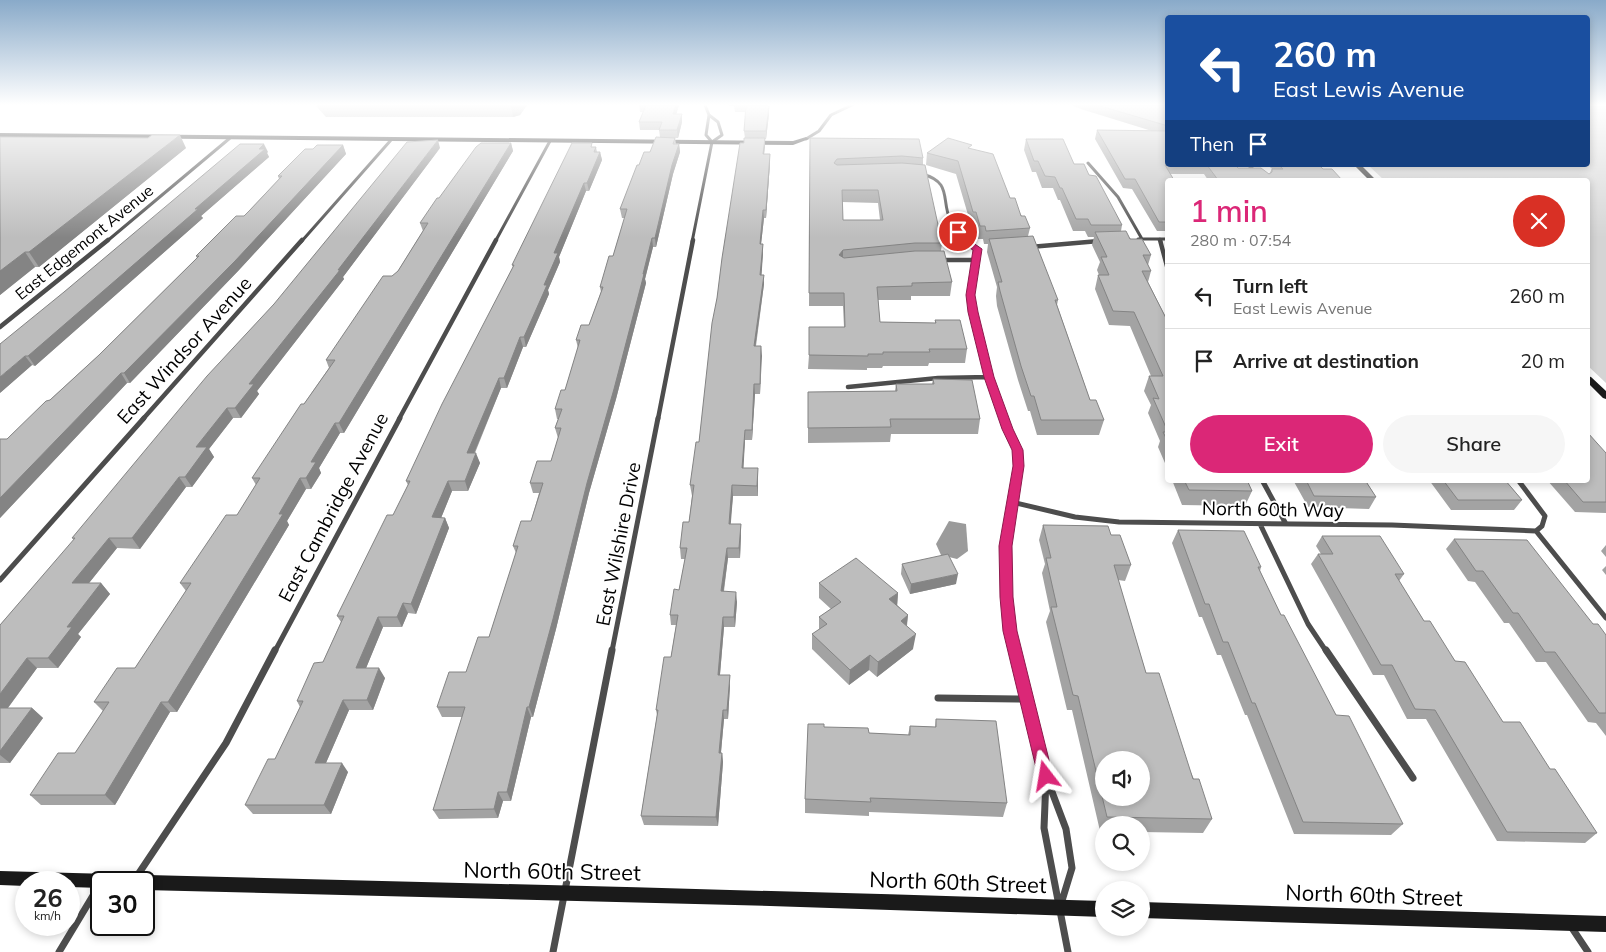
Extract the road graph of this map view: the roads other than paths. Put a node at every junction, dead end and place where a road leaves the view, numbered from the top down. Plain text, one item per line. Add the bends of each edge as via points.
1 (216, 149) edge
2 (383, 149) edge
3 (545, 149) edge
4 (711, 149) edge
5 (1088, 163) dead end
6 (1250, 167) edge
7 (1359, 167) edge
8 (918, 174) edge
9 (1264, 178) edge
10 (1371, 178) edge
11 (1142, 239) junction
12 (1160, 239) junction
13 (1165, 239) edge
14 (1109, 240) edge
15 (1134, 240) edge
16 (1027, 247) edge
17 (978, 249) junction
18 (987, 249) dead end
19 (1165, 258) edge
20 (934, 260) edge
21 (975, 260) junction
22 (0, 327) edge
23 (989, 377) junction
24 (1590, 381) edge
25 (848, 387) dead end
26 (1606, 396) edge
27 (1264, 483) edge
28 (1520, 483) edge
29 (1012, 502) junction
30 (1260, 524) junction
31 (1286, 524) junction
32 (1536, 531) junction
33 (0, 580) edge
34 (1606, 618) edge
35 (938, 698) dead end
36 (1026, 699) junction
37 (1046, 776) junction
38 (1413, 778) dead end
39 (140, 871) edge
40 (0, 878) edge
41 (90, 881) edge
42 (155, 883) edge
43 (564, 894) junction
44 (90, 901) edge
45 (1060, 908) junction
46 (1095, 909) edge
47 (1150, 910) edge
48 (1568, 923) junction
49 (1606, 924) edge
50 (59, 952) edge
51 (553, 952) edge
52 (1068, 952) edge
53 (1588, 952) edge

1 - 22 street, East Edgemont Avenue
2 - 33 street, East Windsor Avenue
3 - 39 street, East Cambridge Avenue via 226,743
4 - 43 street, East Wilshire Drive
5 - 11 street via 1118,197
6 - 9 street
7 - 10 street
8 - 17 street via 934,176 942,184 950,223 966,242
11 - 12 street
11 - 15 street
12 - 13 street
12 - 19 street
14 - 16 street
17 - 18 street
17 - 21 street
20 - 21 street
21 - 23 street via 971,295
23 - 25 street via 938,378
23 - 29 street via 1018,450
24 - 26 street
27 - 31 street
28 - 32 street via 1545,516 1542,526
29 - 30 street, North 60th Way via 1075,517 1119,522
29 - 36 street via 1006,546 1006,597 1010,631
30 - 31 street, North 60th Way
30 - 38 street via 1308,624
31 - 32 street, North 60th Way
32 - 34 street
35 - 36 street
36 - 37 street
37 - 45 street via 1044,828
37 - 45 street via 1066,829 1072,868
40 - 41 street, North 60th Street
42 - 43 street, North 60th Street
43 - 45 street, North 60th Street
43 - 51 street, East Wilshire Drive
44 - 50 street
45 - 46 street, North 60th Street
45 - 52 street
47 - 48 street, North 60th Street
48 - 49 street, North 60th Street
48 - 53 street

